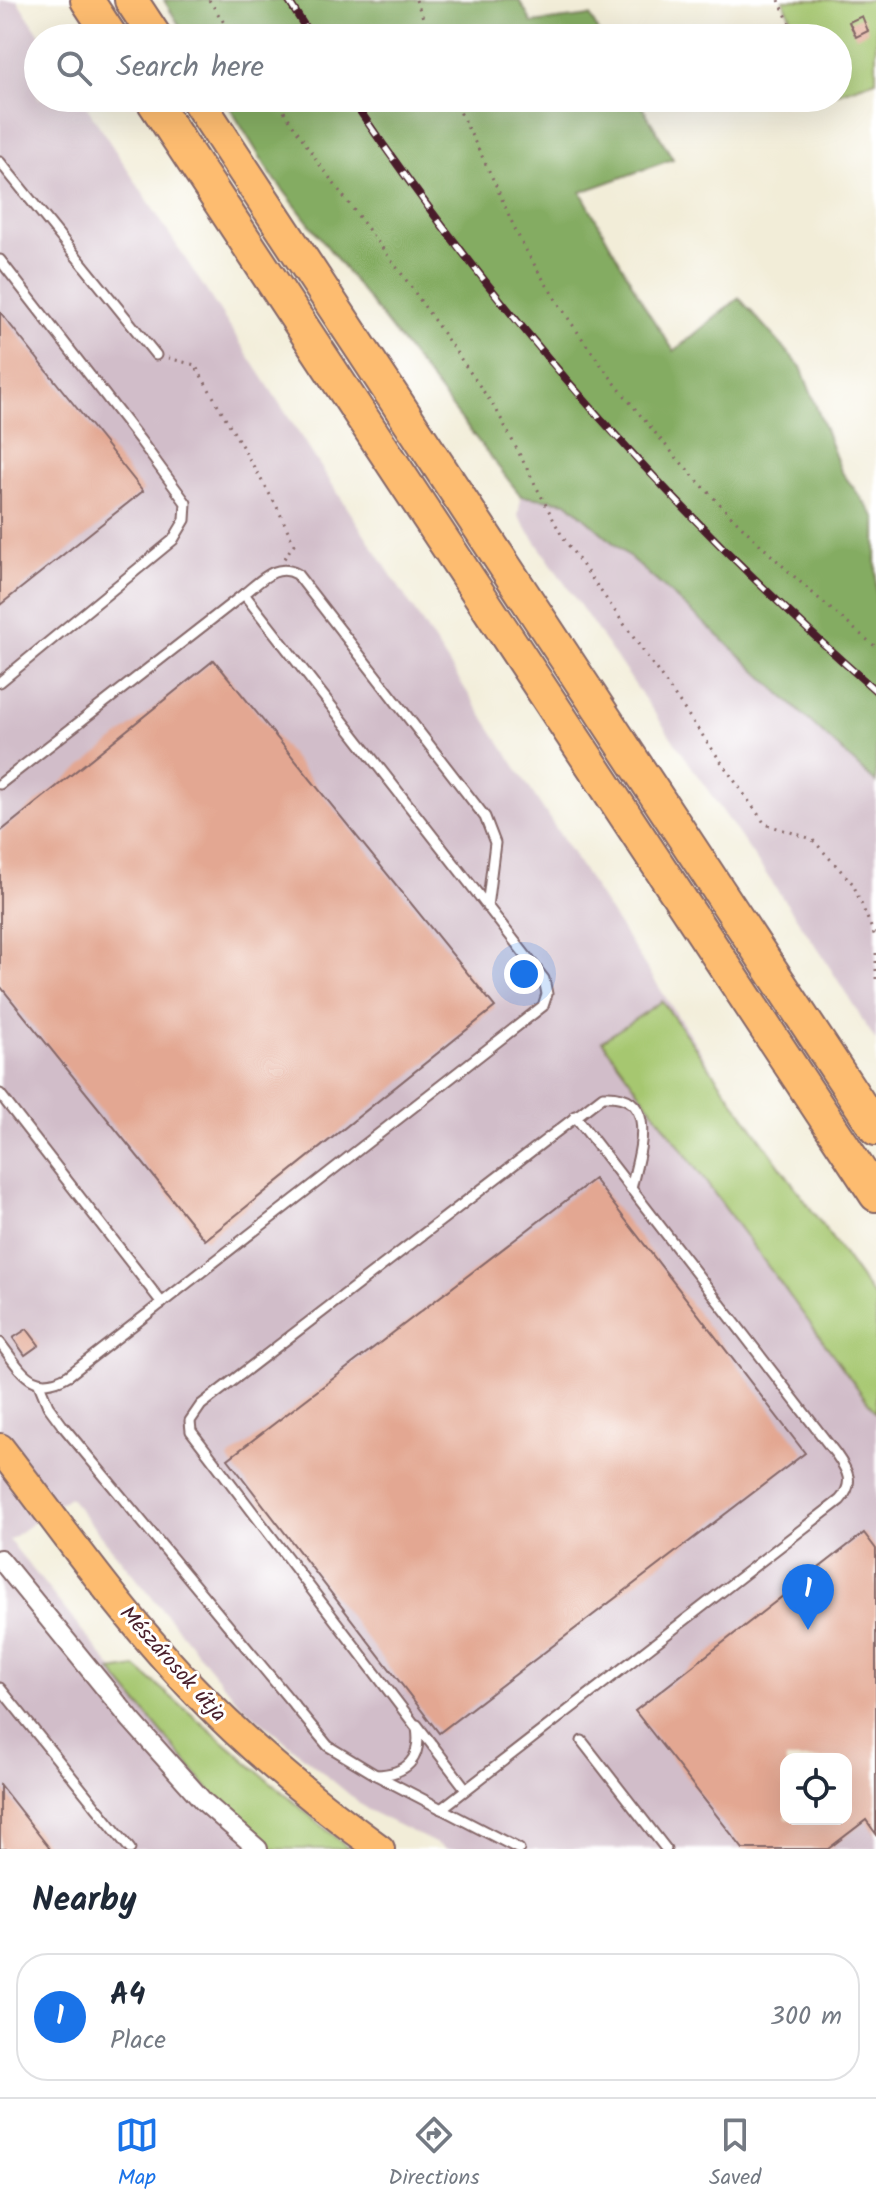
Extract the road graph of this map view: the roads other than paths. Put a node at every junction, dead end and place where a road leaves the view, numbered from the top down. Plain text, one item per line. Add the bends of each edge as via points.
1 (87, 0) edge
2 (131, 0) edge
3 (103, 24) edge
4 (147, 24) edge
5 (160, 112) edge
6 (205, 112) edge
7 (0, 162) edge
8 (0, 260) edge
9 (156, 355) road end
10 (244, 594) junction
11 (0, 682) edge
12 (0, 784) edge
13 (487, 907) junction
14 (0, 1094) edge
15 (575, 1116) junction
16 (876, 1129) edge
17 (631, 1189) junction
18 (876, 1195) edge
19 (162, 1303) junction
20 (0, 1343) edge
21 (39, 1384) junction
22 (0, 1448) edge
23 (0, 1559) edge
24 (6, 1579) edge
25 (0, 1688) edge
26 (410, 1716) junction
27 (582, 1741) dead end
28 (376, 1775) junction
29 (466, 1789) junction
30 (441, 1809) junction
31 (130, 1849) edge
32 (258, 1849) edge
33 (380, 1849) edge
34 (519, 1849) edge
35 (666, 1849) edge

1 - 3 highway
2 - 4 highway
5 - 18 highway
6 - 16 highway
7 - 9 lane
8 - 11 lane via 186,503 185,520 173,540
10 - 12 lane
10 - 13 lane
10 - 13 lane via 276,569 297,574 485,817 495,843
13 - 19 lane via 544,979 543,1006
14 - 19 lane
15 - 17 lane
15 - 17 lane via 603,1096 617,1095 638,1110 643,1122
15 - 26 lane via 201,1405 190,1421 191,1431
17 - 29 lane via 836,1454 850,1482 840,1500
19 - 21 lane via 69,1375
20 - 21 lane
21 - 28 lane via 62,1425 309,1726 345,1758
22 - 33 main road, Mészárosok útja via 199,1696 282,1775
23 - 24 street
24 - 32 street via 193,1789
25 - 31 lane
26 - 28 lane via 419,1743 415,1756 406,1768
26 - 29 lane
27 - 35 lane
28 - 30 lane
29 - 30 lane
30 - 34 lane

